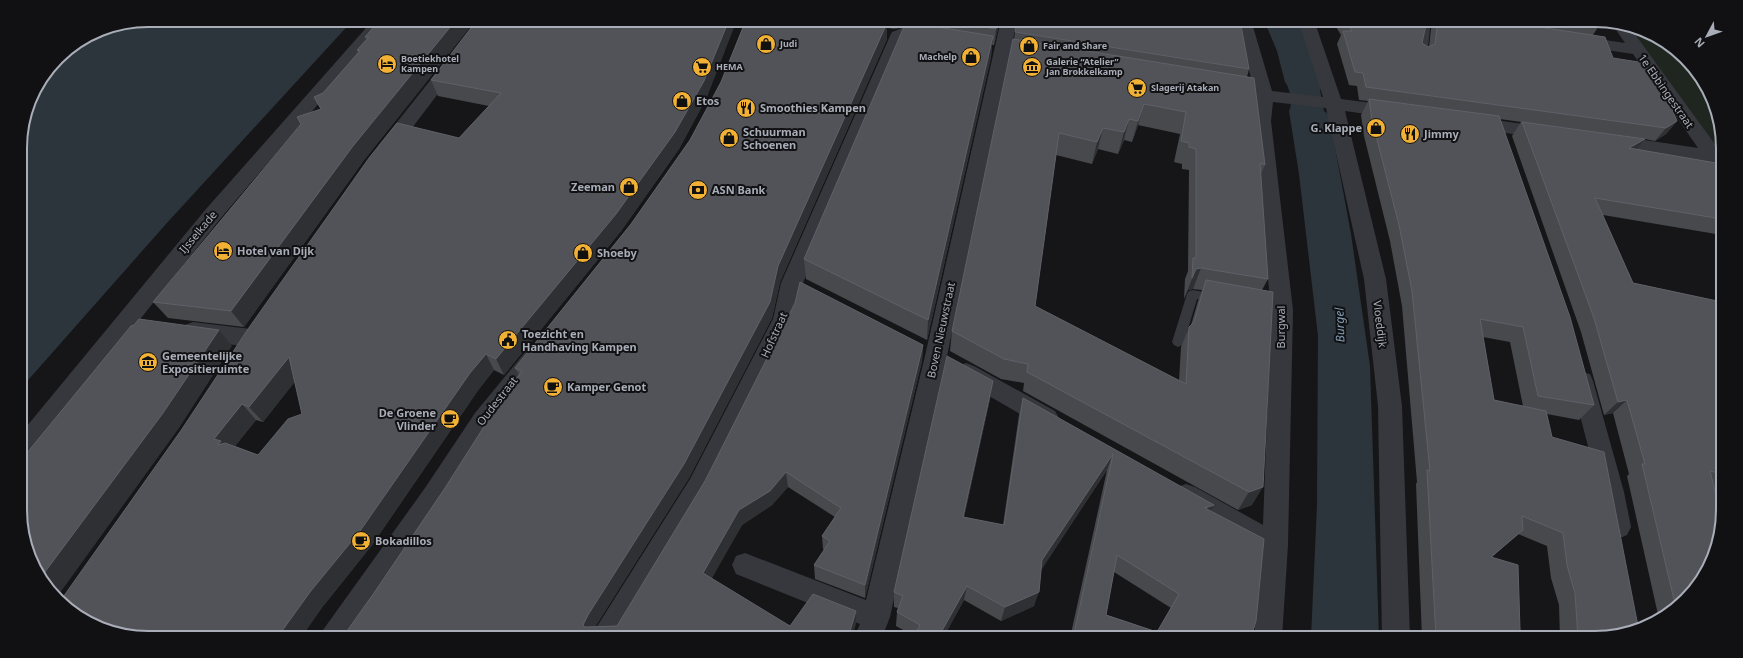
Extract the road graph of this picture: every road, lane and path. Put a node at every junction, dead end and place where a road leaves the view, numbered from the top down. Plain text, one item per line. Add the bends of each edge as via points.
1 (376, 27) edge
2 (481, 27) edge
3 (910, 27) edge
4 (1007, 27) edge
5 (1245, 27) edge
6 (1308, 27) edge
7 (1426, 27) edge
8 (1624, 30) edge
9 (890, 34) junction
10 (1568, 39) edge
11 (922, 40) edge
12 (1638, 50) junction
13 (1422, 56) edge
14 (1265, 96) junction
15 (1332, 103) junction
16 (1412, 114) edge
17 (1459, 121) edge
18 (1498, 126) junction
19 (1560, 135) edge
20 (1592, 139) edge
21 (1506, 148) edge
22 (1716, 160) edge
23 (1716, 162) edge
24 (375, 163) edge
25 (1230, 300) edge
26 (264, 319) edge
27 (125, 322) junction
28 (147, 325) edge
29 (177, 329) edge
30 (251, 338) junction
31 (1178, 342) dead end
32 (541, 346) edge
33 (916, 346) edge
34 (936, 356) junction
35 (238, 358) edge
36 (1577, 363) edge
37 (1068, 429) edge
38 (27, 443) edge
39 (1165, 484) edge
40 (1275, 545) junction
41 (1622, 546) edge
42 (745, 564) dead end
43 (872, 627) edge
44 (336, 631) edge
45 (610, 631) edge
46 (1269, 631) edge
47 (1396, 631) edge

1 - 27 street, IJsselkade via 213,214
2 - 24 street
3 - 9 street, Hofstraat via 907,32
4 - 34 street, Boven Nieuwstraat
5 - 14 street, Burgwal
6 - 15 street, Vloeddijk
7 - 13 lane
8 - 12 street, 1e Ebbingestraat
9 - 11 street
9 - 45 street, Hofstraat via 802,288 699,487
10 - 12 street
12 - 22 street, 1e Ebbingestraat
14 - 15 street
14 - 40 street, Burgwal via 1262,121 1274,309
15 - 16 street
15 - 47 street, Vloeddijk via 1375,279 1390,406
17 - 18 street
18 - 19 street
18 - 21 street
20 - 23 street via 1659,148
25 - 31 lane via 1193,294
26 - 30 street
27 - 28 street
27 - 38 street, IJsselkade
29 - 30 street
30 - 35 street
32 - 44 street, Oudestraat via 482,419
33 - 34 street
34 - 37 street
34 - 43 street, Boven Nieuwstraat
36 - 41 street via 1612,492
39 - 40 street
40 - 46 street, Burgwal
42 - 43 street

